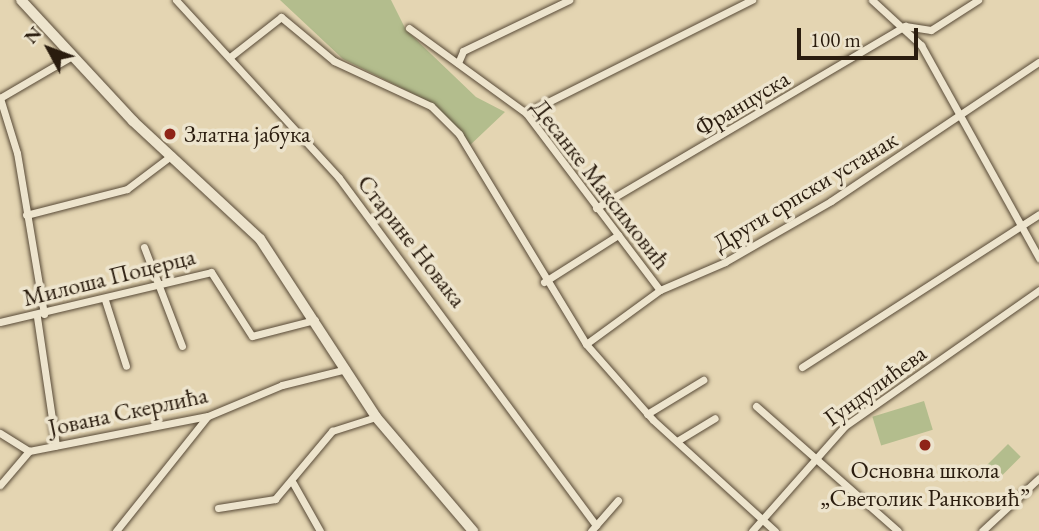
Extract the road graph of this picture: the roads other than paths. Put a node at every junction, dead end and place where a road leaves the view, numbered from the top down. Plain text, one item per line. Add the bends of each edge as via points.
1 (176, 0) edge
2 (569, 0) edge
3 (752, 0) edge
4 (872, 0) edge
5 (978, 0) edge
6 (25, 1) edge
7 (905, 26) junction
8 (409, 28) dead end
9 (930, 30) junction
10 (921, 45) junction
11 (72, 56) junction
12 (230, 57) junction
13 (1039, 62) edge
14 (458, 63) junction
15 (0, 98) edge
16 (526, 113) junction
17 (961, 117) junction
18 (172, 155) junction
19 (596, 208) junction
20 (1039, 214) edge
21 (26, 215) junction
22 (1022, 226) junction
23 (618, 235) junction
24 (144, 247) dead end
25 (1039, 258) edge
26 (544, 282) junction
27 (158, 289) junction
28 (660, 290) junction
29 (1039, 290) edge
30 (105, 300) junction
31 (41, 316) junction
32 (316, 320) junction
33 (0, 322) edge
34 (586, 344) junction
35 (182, 346) dead end
36 (126, 366) dead end
37 (802, 367) dead end
38 (347, 369) junction
39 (703, 380) dead end
40 (756, 406) dead end
41 (647, 414) junction
42 (208, 416) junction
43 (376, 417) junction
44 (715, 418) dead end
45 (0, 433) edge
46 (677, 441) junction
47 (56, 446) junction
48 (29, 451) junction
49 (814, 458) junction
50 (1039, 478) edge
51 (293, 483) junction
52 (0, 485) edge
53 (618, 500) dead end
54 (218, 508) dead end
55 (762, 519) junction
56 (593, 528) edge
57 (469, 530) edge
58 (116, 531) edge
59 (320, 531) edge
60 (752, 531) edge
61 (775, 531) edge
62 (898, 531) edge
63 (982, 531) edge

1 - 12 street, Старине Новака
2 - 14 street via 463,51
3 - 16 street
4 - 7 street
5 - 9 street
6 - 11 main road
7 - 9 street
7 - 10 street
7 - 19 street, Француска
8 - 14 street, Десанке Максимовић
9 - 10 street
10 - 17 street
11 - 15 street
11 - 18 main road
12 - 26 street via 281,17 325,55 431,106 459,134
12 - 56 street, Старине Новака via 419,278
13 - 17 street, Други српски устанак
14 - 16 street, Десанке Максимовић
15 - 21 street via 17,153
16 - 19 street, Десанке Максимовић
17 - 22 street
17 - 28 street, Други српски устанак via 795,223
18 - 21 street via 127,189
18 - 32 main road via 260,239
19 - 23 street, Десанке Максимовић
20 - 22 street
21 - 31 street
22 - 25 street
22 - 37 street
23 - 26 street
23 - 28 street, Десанке Максимовић
24 - 27 street
26 - 34 street
27 - 30 street, Милоша Поцерца
27 - 32 street, Милоша Поцерца via 211,272 252,336
27 - 35 street
28 - 34 street, Други српски устанак
29 - 49 street, Гундулићева via 845,426
30 - 31 street, Милоша Поцерца
30 - 36 street
31 - 33 street, Милоша Поцерца
31 - 47 street
32 - 38 main road
34 - 41 street
38 - 42 street, Јована Скерлића via 282,386
38 - 43 main road
39 - 41 street
40 - 49 street
41 - 46 street
42 - 47 street, Јована Скерлића
42 - 58 street
43 - 51 street via 332,431
43 - 57 main road
44 - 46 street
45 - 48 street, Јована Скерлића
46 - 55 street
47 - 48 street, Јована Скерлића
48 - 52 street
49 - 55 street, Гундулићева
49 - 62 street
50 - 63 street
51 - 54 street via 275,499
51 - 59 street
53 - 56 street, Старине Новака
55 - 60 street, Гундулићева
55 - 61 street

